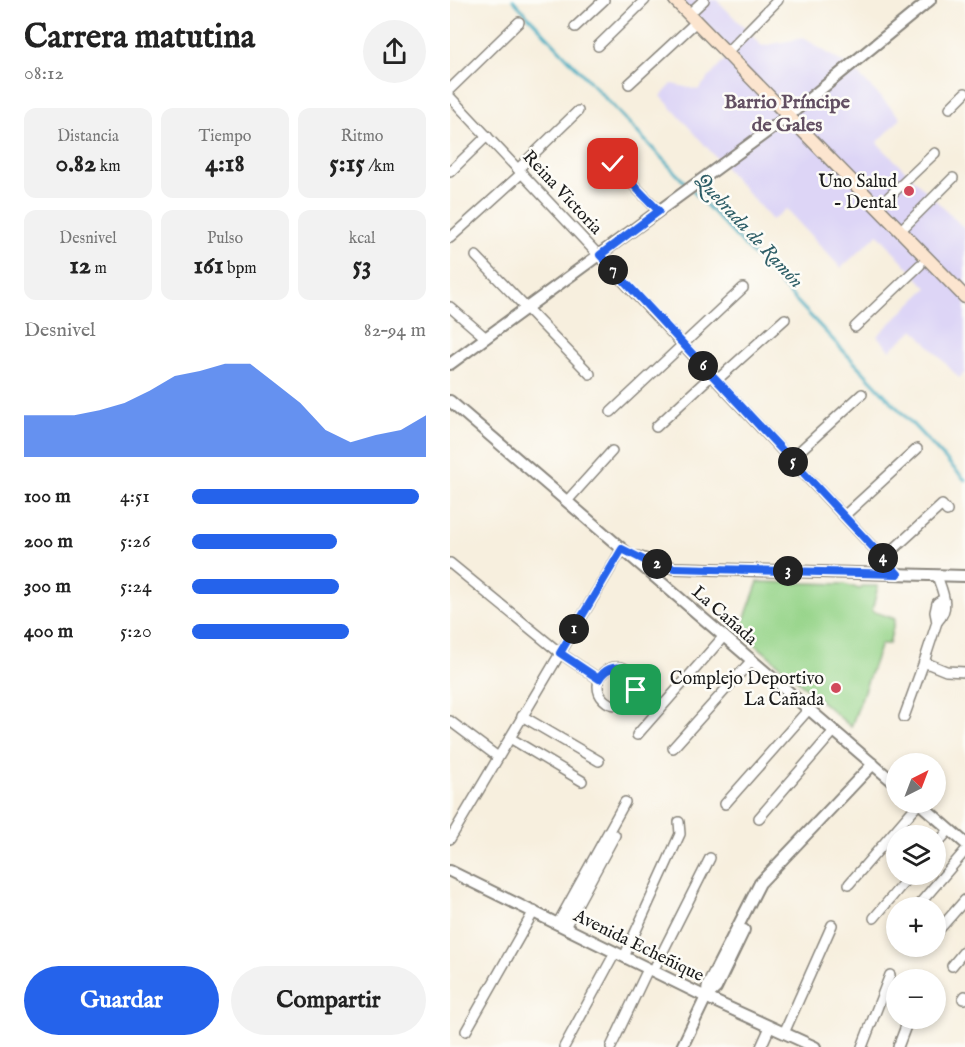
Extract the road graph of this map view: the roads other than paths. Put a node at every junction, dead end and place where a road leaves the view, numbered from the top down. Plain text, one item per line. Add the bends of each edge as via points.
1 (604, 0) edge
2 (645, 0) edge
3 (675, 0) edge
4 (704, 0) edge
5 (778, 0) edge
6 (930, 0) edge
7 (692, 18) junction
8 (519, 22) dead end
9 (575, 27) dead end
10 (598, 46) dead end
11 (726, 53) junction
12 (629, 84) dead end
13 (450, 89) edge
14 (965, 93) edge
15 (451, 100) edge
16 (950, 108) dead end
17 (578, 111) dead end
18 (787, 117) junction
19 (487, 136) junction
20 (934, 153) dead end
21 (613, 164) dead end
22 (520, 171) junction
23 (450, 172) edge
24 (954, 178) dead end
25 (877, 208) junction
26 (659, 211) junction
27 (900, 231) junction
28 (450, 238) edge
29 (600, 255) junction
30 (476, 256) dead end
31 (920, 265) dead end
32 (743, 288) dead end
33 (965, 297) edge
34 (450, 307) edge
35 (527, 308) junction
36 (785, 319) dead end
37 (855, 327) dead end
38 (486, 338) junction
39 (683, 344) junction
40 (450, 363) edge
41 (590, 375) dead end
42 (714, 378) junction
43 (862, 394) dead end
44 (450, 400) edge
45 (611, 412) dead end
46 (656, 427) dead end
47 (917, 449) dead end
48 (612, 451) dead end
49 (791, 459) junction
50 (567, 501) junction
51 (947, 511) dead end
52 (844, 516) junction
53 (622, 549) junction
54 (884, 558) junction
55 (450, 563) edge
56 (674, 568) junction
57 (898, 574) junction
58 (937, 576) junction
59 (965, 576) edge
60 (668, 588) junction
61 (724, 636) junction
62 (560, 653) junction
63 (752, 660) junction
64 (924, 662) junction
65 (965, 672) edge
66 (599, 679) junction
67 (809, 709) junction
68 (522, 716) junction
69 (904, 717) dead end
70 (450, 721) edge
71 (834, 731) junction
72 (637, 735) dead end
73 (510, 738) junction
74 (674, 748) dead end
75 (498, 757) junction
76 (599, 761) dead end
77 (873, 764) junction
78 (886, 775) edge
79 (582, 781) dead end
80 (624, 802) dead end
81 (725, 804) dead end
82 (909, 813) edge
83 (929, 813) edge
84 (759, 818) dead end
85 (679, 822) dead end
86 (949, 830) junction
87 (946, 833) edge
88 (615, 836) dead end
89 (450, 839) edge
90 (965, 843) edge
91 (965, 851) edge
92 (710, 858) dead end
93 (450, 871) edge
94 (849, 884) dead end
95 (902, 885) edge
96 (925, 897) edge
97 (965, 900) edge
98 (534, 911) junction
99 (874, 918) dead end
100 (946, 922) edge
101 (562, 925) junction
102 (832, 925) dead end
103 (965, 951) edge
104 (620, 955) junction
105 (952, 966) dead end
106 (650, 970) junction
107 (886, 985) edge
108 (706, 997) junction
109 (770, 1027) junction
110 (905, 1029) edge
111 (466, 1031) dead end
112 (784, 1033) junction
113 (811, 1046) edge
114 (564, 1047) edge
115 (611, 1047) edge
116 (682, 1047) edge
117 (761, 1047) edge
118 (862, 1047) edge
119 (898, 1047) edge

1 - 9 street
2 - 10 street
3 - 7 main road
4 - 7 street
5 - 11 street
6 - 18 street
7 - 11 main road
7 - 12 street
8 - 13 street
11 - 18 main road
14 - 16 street
15 - 19 street, Reina Victoria
17 - 22 street
18 - 25 main road
18 - 26 street
19 - 22 street, Reina Victoria
19 - 23 street
20 - 25 street
21 - 26 street
22 - 28 street
22 - 29 street, Reina Victoria
24 - 27 street
25 - 27 main road
26 - 29 street
27 - 33 main road
29 - 35 street
29 - 39 street, Reina Victoria
30 - 35 street
31 - 37 street
32 - 39 street
34 - 38 street
35 - 38 street
35 - 41 street
36 - 42 street
38 - 40 street
39 - 42 street, Reina Victoria
39 - 45 street
42 - 46 street
42 - 49 street, Reina Victoria
43 - 49 street
44 - 50 street, La Cañada
47 - 52 street
48 - 50 street
49 - 52 street, Reina Victoria
50 - 53 street, La Cañada
51 - 54 street via 942,505
52 - 54 street, Reina Victoria
53 - 56 street
53 - 60 street, La Cañada
53 - 62 street
54 - 57 street, Reina Victoria
55 - 62 street
56 - 57 street
56 - 60 street via 666,577
57 - 58 street
58 - 59 street
58 - 64 street via 943,599 937,603 936,625
60 - 61 street, La Cañada
61 - 63 street, La Cañada
61 - 72 street
62 - 66 street
62 - 68 street
63 - 67 street, La Cañada
63 - 74 street
64 - 65 street via 946,671
64 - 69 street
66 - 66 street via 598,692 606,702 618,705 633,696 636,684 625,669 607,670
67 - 71 street, La Cañada
67 - 81 street
68 - 73 street
68 - 76 street
70 - 75 street
71 - 77 street, La Cañada
71 - 84 street
73 - 75 street
73 - 79 street
75 - 89 street
77 - 78 street, La Cañada
77 - 108 street via 771,872 716,988
80 - 101 street
82 - 94 street
83 - 86 street
85 - 104 street via 680,834
86 - 87 street
86 - 90 street
88 - 101 street
91 - 96 street
92 - 106 street
93 - 98 street, Avenida Echeñique
95 - 99 street
97 - 100 street
98 - 101 street, Avenida Echeñique
98 - 111 street
101 - 104 street, Avenida Echeñique
102 - 112 street
103 - 105 street
104 - 106 street, Avenida Echeñique
104 - 114 street
106 - 108 street, Avenida Echeñique
106 - 115 street
107 - 118 street
108 - 109 street, Avenida Echeñique
108 - 116 street
109 - 112 street, Avenida Echeñique
109 - 117 street
110 - 119 street
112 - 113 street, Avenida Echeñique

